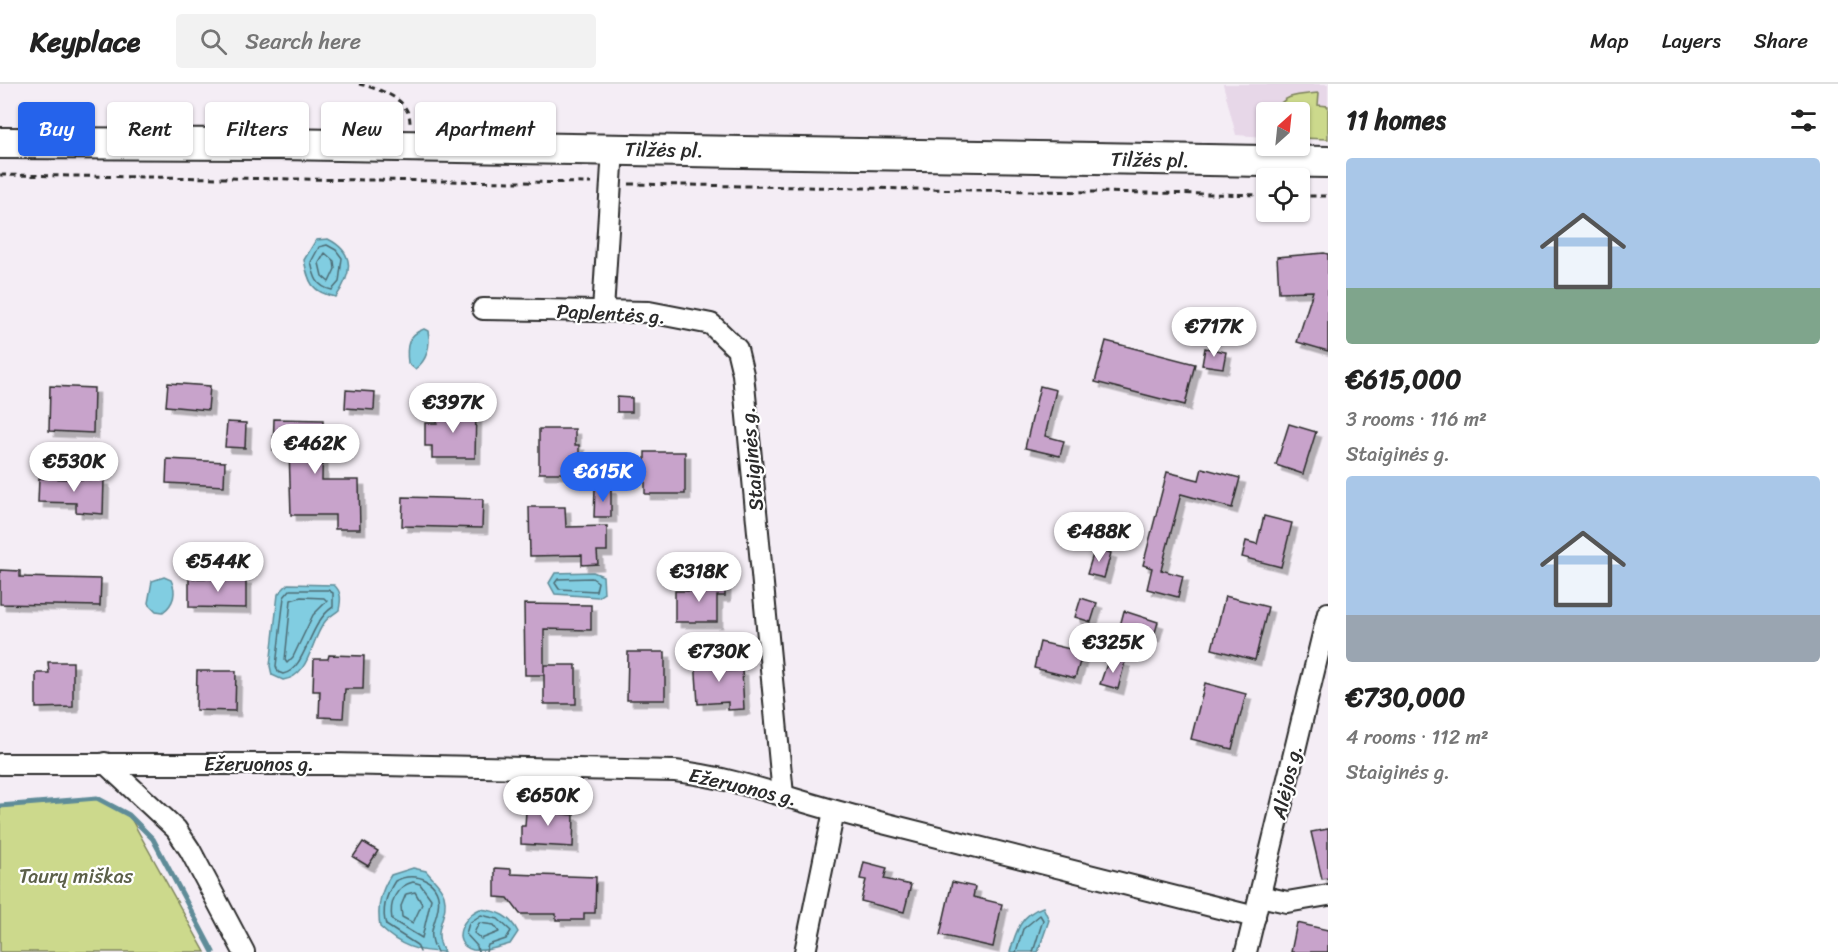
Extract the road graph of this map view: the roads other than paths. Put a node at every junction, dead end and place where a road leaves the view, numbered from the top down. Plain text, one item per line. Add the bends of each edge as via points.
1 (0, 143) edge
2 (613, 149) junction
3 (1328, 162) edge
4 (483, 309) dead end
5 (603, 311) junction
6 (743, 374) joint
7 (1328, 613) edge
8 (0, 764) edge
9 (105, 764) junction
10 (783, 795) junction
11 (834, 811) junction
12 (1328, 895) edge
13 (1260, 896) junction
14 (1256, 916) junction
15 (244, 952) edge
16 (805, 952) edge
17 (1246, 952) edge

1 - 2 highway, Tilžės pl.
2 - 3 highway, Tilžės pl.
2 - 5 street
4 - 5 street, Paplentės g.
5 - 6 street, Paplentės g. via 649,312 711,324 737,349
6 - 10 street, Staiginės g.
7 - 13 street, Alėjos g.
8 - 9 street, Ežeruonos g.
9 - 10 street, Ežeruonos g. via 675,771 709,775
9 - 15 street via 176,829
10 - 11 street, Ežeruonos g.
11 - 14 street, Ežeruonos g.
11 - 16 street
12 - 13 street via 1287,902
13 - 14 street, Alėjos g.
14 - 17 street, Alėjos g.

